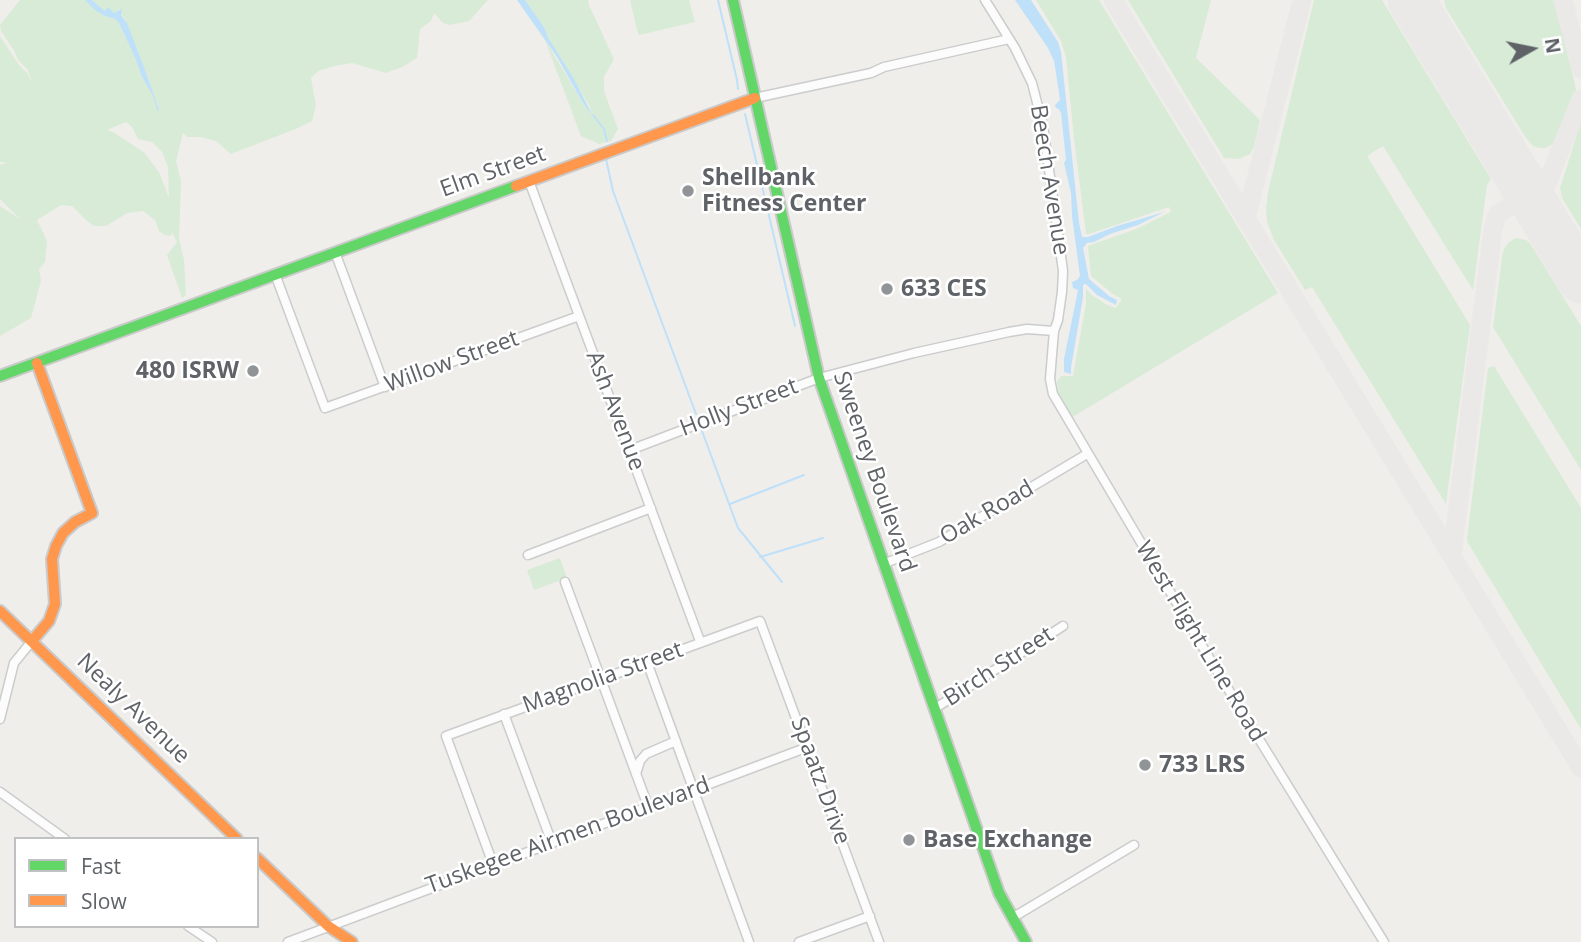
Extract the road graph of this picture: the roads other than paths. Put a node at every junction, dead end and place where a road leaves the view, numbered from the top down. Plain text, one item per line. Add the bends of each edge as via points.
1 (733, 0) edge
2 (985, 0) edge
3 (1009, 39) junction
4 (755, 98) junction
5 (529, 181) junction
6 (335, 252) junction
7 (275, 274) junction
8 (579, 316) junction
9 (1054, 331) junction
10 (37, 363) junction
11 (0, 376) edge
12 (819, 378) junction
13 (385, 387) junction
14 (630, 450) junction
15 (1087, 454) junction
16 (651, 508) junction
17 (528, 555) dead end
18 (883, 564) junction
19 (565, 582) dead end
20 (0, 611) edge
21 (760, 621) joint
22 (1063, 626) dead end
23 (32, 641) junction
24 (700, 641) junction
25 (647, 662) junction
26 (601, 680) junction
27 (934, 709) junction
28 (504, 714) junction
29 (0, 719) edge
30 (676, 741) junction
31 (808, 747) junction
32 (636, 774) junction
33 (694, 789) junction
34 (0, 792) edge
35 (648, 806) junction
36 (62, 837) edge
37 (235, 837) edge
38 (552, 843) junction
39 (1134, 845) dead end
40 (259, 860) edge
41 (494, 864) junction
42 (870, 916) junction
43 (1012, 918) junction
44 (328, 926) junction
45 (191, 928) edge
46 (212, 942) edge
47 (288, 942) edge
48 (352, 942) edge
49 (749, 942) edge
50 (799, 942) edge
51 (879, 942) edge
52 (1026, 942) edge
53 (1384, 942) edge

1 - 4 main road, Sweeney Boulevard
2 - 3 street, Beech Avenue
3 - 4 street, Elm Street
3 - 9 street, Beech Avenue via 1032,83 1044,126 1063,271
4 - 5 main road, Elm Street
4 - 12 main road, Sweeney Boulevard
5 - 6 main road, Elm Street
5 - 8 street, Ash Avenue
6 - 7 main road, Elm Street
6 - 13 street
7 - 10 main road, Elm Street
7 - 13 street, Willow Street via 325,408
8 - 13 street, Willow Street
8 - 14 street, Ash Avenue
9 - 12 street, Holly Street via 1009,332
9 - 15 street, West Flight Line Road via 1053,394
10 - 11 main road, Elm Street
10 - 23 main road via 92,513 75,522 56,545 52,559 55,604 49,621
12 - 14 street, Holly Street
12 - 18 main road, Sweeney Boulevard
14 - 16 street, Ash Avenue
15 - 18 street, Oak Road via 939,542
15 - 53 street, West Flight Line Road
16 - 17 street
16 - 24 street, Ash Avenue
18 - 27 main road, Sweeney Boulevard
19 - 26 street
20 - 23 main road, Nealy Avenue
21 - 24 street, Magnolia Street
21 - 31 street, Spaatz Drive
22 - 27 street, Birch Street
23 - 29 street via 14,663
23 - 37 main road, Nealy Avenue
24 - 25 street, Magnolia Street
25 - 26 street, Magnolia Street
25 - 30 street
26 - 28 street, Magnolia Street
26 - 32 street
27 - 43 main road, Sweeney Boulevard
28 - 38 street
28 - 41 street, Magnolia Street via 446,736
30 - 32 street via 646,754
30 - 33 street
31 - 33 street, Tuskegee Airmen Boulevard
31 - 42 street, Spaatz Drive
32 - 35 street
33 - 35 street, Tuskegee Airmen Boulevard
33 - 49 street
34 - 36 street
35 - 38 street, Tuskegee Airmen Boulevard
38 - 41 street, Tuskegee Airmen Boulevard
39 - 43 street
40 - 44 main road
41 - 44 street, Tuskegee Airmen Boulevard
42 - 50 street
42 - 51 street, Spaatz Drive
43 - 52 main road, Sweeney Boulevard
44 - 47 street, Tuskegee Airmen Boulevard
44 - 48 main road
45 - 46 street

